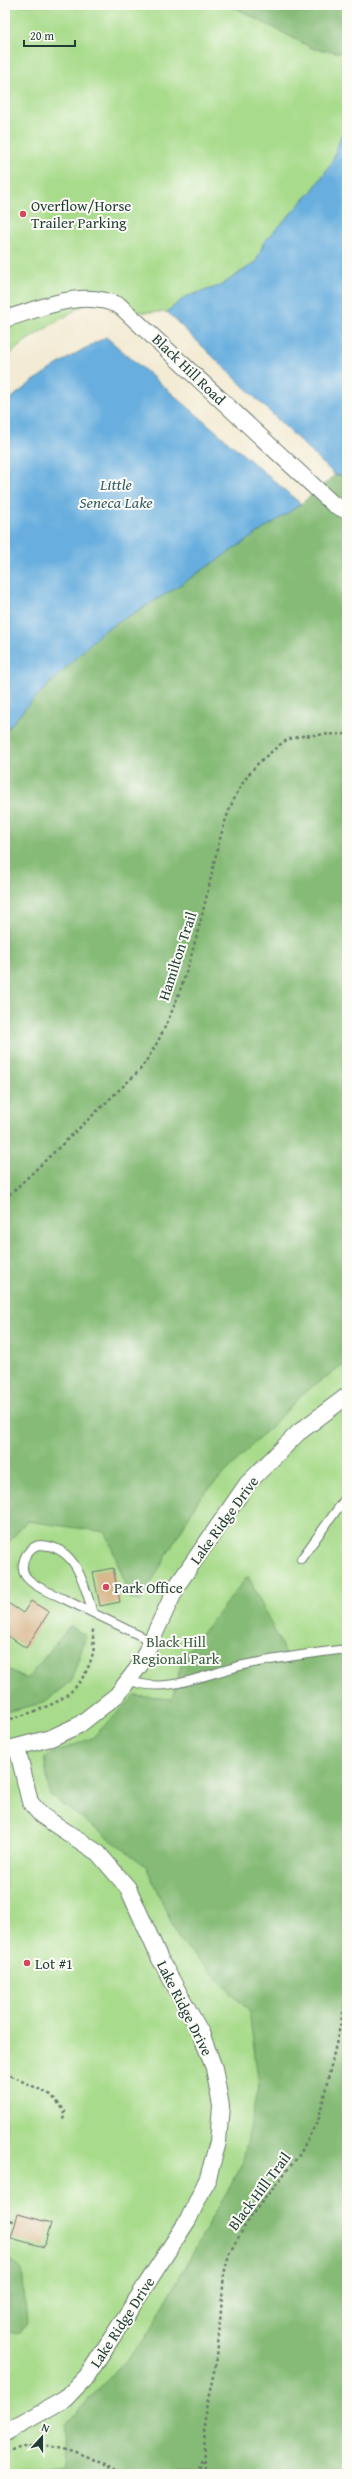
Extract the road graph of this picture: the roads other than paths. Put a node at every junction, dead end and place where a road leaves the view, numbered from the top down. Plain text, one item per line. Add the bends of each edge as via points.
1 (5, 319) edge
2 (347, 512) edge
3 (347, 1396) edge
4 (347, 1496) edge
5 (301, 1559) dead end
6 (94, 1614) junction
7 (151, 1641) junction
8 (347, 1649) edge
9 (128, 1680) junction
10 (11, 1748) edge
11 (5, 2433) edge

1 - 2 street, Black Hill Road via 74,298 96,298 120,306 333,504
3 - 7 street, Lake Ridge Drive via 298,1433 247,1484 178,1584
4 - 5 lane
6 - 6 lane via 41,1588 27,1578 23,1570 23,1561 28,1552 37,1545 67,1554 76,1564
6 - 7 lane
7 - 9 street, Lake Ridge Drive via 140,1665
8 - 9 lane via 244,1665 153,1687
9 - 10 street, Lake Ridge Drive via 118,1695 79,1725 51,1738
10 - 11 street, Lake Ridge Drive via 30,1802 41,1815 98,1853 128,1888 160,1959 201,2033 214,2068 222,2106 218,2142 208,2178 188,2220 87,2376 65,2399

